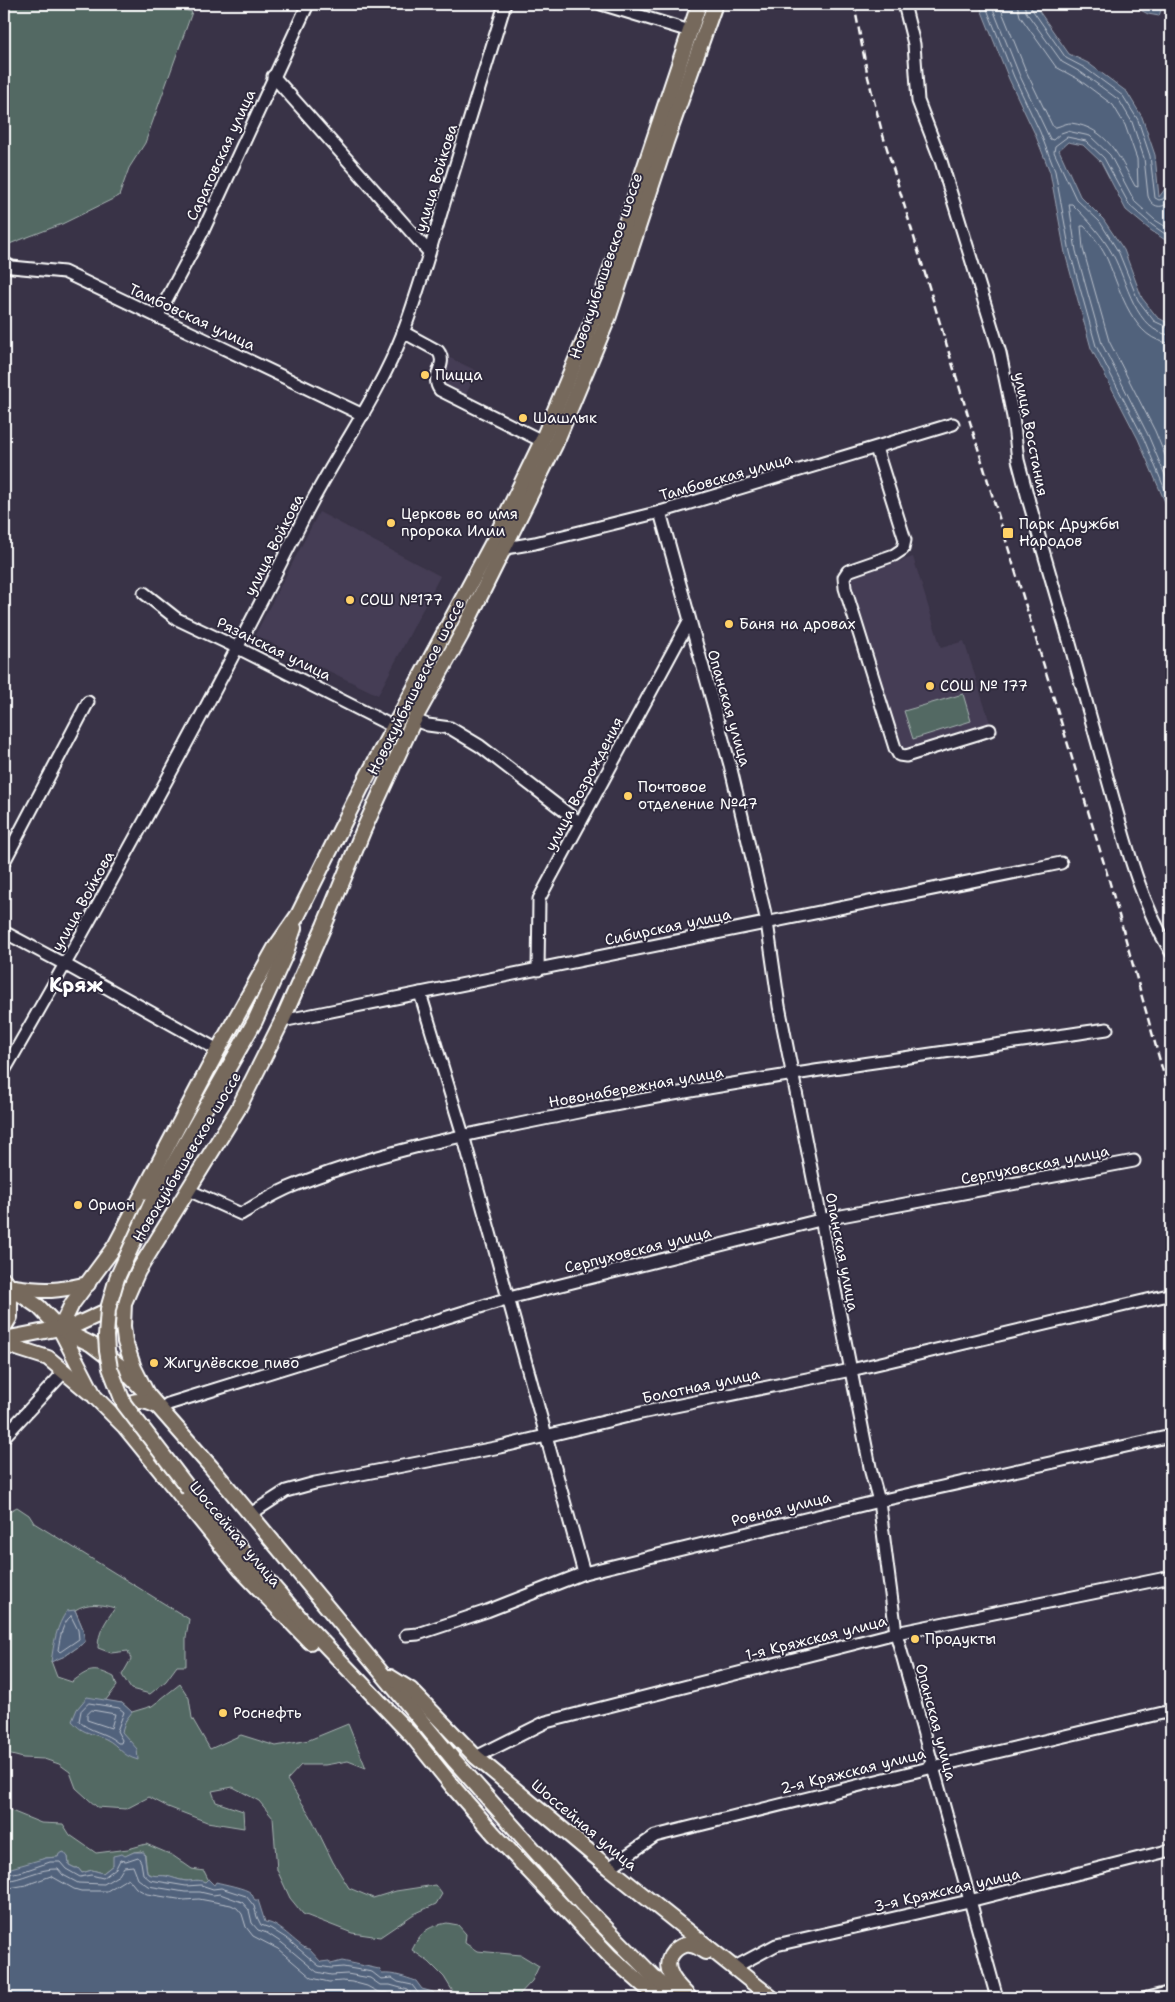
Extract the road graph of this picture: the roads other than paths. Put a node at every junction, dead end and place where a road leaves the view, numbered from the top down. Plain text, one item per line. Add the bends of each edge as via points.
1 (308, 4) edge
2 (505, 4) edge
3 (602, 4) edge
4 (699, 4) edge
5 (715, 4) edge
6 (904, 4) edge
7 (690, 30) junction
8 (273, 76) junction
9 (429, 252) junction
10 (4, 262) edge
11 (157, 317) junction
12 (403, 332) junction
13 (364, 415) junction
14 (953, 424) dead end
15 (542, 441) junction
16 (876, 448) junction
17 (660, 512) junction
18 (506, 548) junction
19 (144, 593) dead end
20 (689, 621) junction
21 (238, 648) junction
22 (88, 702) dead end
23 (414, 720) junction
24 (394, 727) junction
25 (990, 730) dead end
26 (580, 823) junction
27 (4, 862) edge
28 (1060, 863) dead end
29 (298, 915) junction
30 (767, 922) junction
31 (4, 932) edge
32 (1171, 952) edge
33 (66, 964) junction
34 (538, 970) junction
35 (420, 993) junction
36 (282, 1021) junction
37 (1107, 1029) dead end
38 (218, 1050) junction
39 (4, 1071) edge
40 (793, 1074) junction
41 (464, 1135) junction
42 (1134, 1162) dead end
43 (188, 1190) junction
44 (820, 1220) junction
45 (111, 1252) junction
46 (138, 1271) junction
47 (7, 1284) edge
48 (88, 1284) junction
49 (1164, 1296) dead end
50 (509, 1298) junction
51 (124, 1303) junction
52 (4, 1327) edge
53 (60, 1329) junction
54 (4, 1339) edge
55 (4, 1344) edge
56 (851, 1370) junction
57 (64, 1372) junction
58 (147, 1394) junction
59 (95, 1397) junction
60 (159, 1408) junction
61 (124, 1427) junction
62 (548, 1436) junction
63 (1171, 1436) edge
64 (4, 1437) edge
65 (189, 1489) joint
66 (879, 1501) junction
67 (249, 1515) junction
68 (584, 1573) junction
69 (1171, 1577) edge
70 (896, 1633) junction
71 (406, 1635) dead end
72 (381, 1672) junction
73 (1171, 1710) edge
74 (413, 1737) junction
75 (476, 1757) junction
76 (933, 1767) junction
77 (1171, 1850) edge
78 (609, 1868) junction
79 (969, 1901) junction
80 (717, 1956) junction
81 (733, 1968) junction
82 (1171, 1992) edge
83 (658, 1998) edge
84 (678, 1998) edge
85 (690, 1998) edge
86 (772, 1998) edge
87 (997, 1998) edge
88 (1148, 1998) edge

1 - 8 street, Саратовская улица
2 - 9 street, улица Войкова
3 - 7 street
4 - 7 main road, Новокуйбышевское шоссе
5 - 18 main road, Новокуйбышевское шоссе via 609,316 555,445
6 - 32 street, улица Восстания via 914,44 918,101 1000,353 1018,460 1029,502 1116,808 1141,886 1158,930
7 - 15 main road, Новокуйбышевское шоссе via 598,307
8 - 9 street
8 - 11 street, Саратовская улица via 203,230
9 - 12 street, улица Войкова
10 - 11 street, Тамбовская улица via 12,267 64,272
11 - 13 street, Тамбовская улица
12 - 13 street, улица Войкова
12 - 15 street via 442,356 436,378 440,390
13 - 21 street, улица Войкова via 318,490
14 - 16 street, Тамбовская улица
15 - 24 main road, Новокуйбышевское шоссе via 495,538
16 - 17 street, Тамбовская улица
16 - 25 street via 905,540 903,549 894,556 848,571 844,577 895,748 899,755 906,756
17 - 18 street, Тамбовская улица
17 - 20 street, Опанская улица
18 - 23 main road, Новокуйбышевское шоссе
19 - 21 street, Рязанская улица via 177,619
20 - 26 street, улица Возрождения
20 - 30 street, Опанская улица via 730,765
21 - 24 street, Рязанская улица
21 - 33 street, улица Войкова
22 - 27 street
23 - 26 street via 450,728 480,746
23 - 36 main road, Новокуйбышевское шоссе
24 - 29 main road, Новокуйбышевское шоссе
26 - 34 street, улица Возрождения via 538,899
28 - 30 street, Сибирская улица
29 - 38 main road, Новокуйбышевское шоссе via 275,948
29 - 65 main road, Новокуйбышевское шоссе, bridge via 285,955 255,1021 152,1202 117,1278 108,1309 107,1351 124,1404
30 - 34 street, Сибирская улица
30 - 40 street, Опанская улица
31 - 33 street
33 - 38 street
33 - 39 street, улица Войкова
34 - 35 street, Сибирская улица
35 - 36 street, Сибирская улица
35 - 41 street
36 - 43 main road, Новокуйбышевское шоссе via 238,1109
37 - 40 street, Новонабережная улица
38 - 45 main road, Новокуйбышевское шоссе
40 - 41 street, Новонабережная улица
40 - 44 street, Опанская улица
41 - 43 street, Новонабережная улица via 391,1152 322,1176 287,1189 241,1214
41 - 50 street
42 - 44 street, Серпуховская улица
43 - 46 main road, Новокуйбышевское шоссе
44 - 50 street, Серпуховская улица
44 - 56 street, Опанская улица
45 - 46 main road via 113,1260 123,1269
45 - 48 main road, Новокуйбышевское шоссе
46 - 51 main road, Новокуйбышевское шоссе
47 - 48 main road via 44,1292
47 - 52 main road via 10,1317
47 - 53 main road via 39,1307
48 - 53 main road, Новокуйбышевское шоссе via 72,1304
49 - 56 street, Болотная улица
50 - 60 street, Серпуховская улица
50 - 62 street
51 - 53 main road
51 - 58 main road, Новокуйбышевское шоссе via 126,1342
53 - 54 main road
53 - 58 main road via 91,1344 120,1366
53 - 59 main road, Шоссейная улица
55 - 57 main road via 48,1358
56 - 62 street, Болотная улица via 641,1413
56 - 66 street, Опанская улица
57 - 59 main road
57 - 64 street
58 - 60 main road, Шоссейная улица
59 - 61 main road, Шоссейная улица
60 - 61 main road via 146,1400 137,1400 128,1406 123,1416
60 - 67 main road, Шоссейная улица
61 - 74 main road, Шоссейная улица via 267,1598 373,1707
62 - 67 street, Болотная улица via 315,1483 286,1491
62 - 68 street
63 - 66 street, Ровная улица
65 - 74 main road, Шоссейная улица via 308,1627
66 - 68 street, Ровная улица
66 - 70 street, Опанская улица
67 - 72 main road, Шоссейная улица
68 - 71 street, Ровная улица via 487,1611
69 - 70 street, 1-я Кряжская улица
70 - 75 street, 1-я Кряжская улица via 546,1722
70 - 76 street, Опанская улица
72 - 75 main road, Шоссейная улица via 411,1690
72 - 84 main road, Шоссейная улица via 452,1759 583,1905
73 - 76 street, 2-я Кряжская улица
74 - 83 main road, Шоссейная улица via 494,1834 611,1957
75 - 78 main road, Шоссейная улица
76 - 78 street, 2-я Кряжская улица via 655,1836
76 - 79 street, Опанская улица
77 - 79 street, 3-я Кряжская улица
78 - 80 main road, Шоссейная улица
79 - 81 street, 3-я Кряжская улица via 776,1945
79 - 87 street, Опанская улица
80 - 81 main road, Шоссейная улица
80 - 85 main road via 710,1956 690,1945 676,1949 671,1955 669,1971
81 - 86 main road, Шоссейная улица
82 - 88 street

